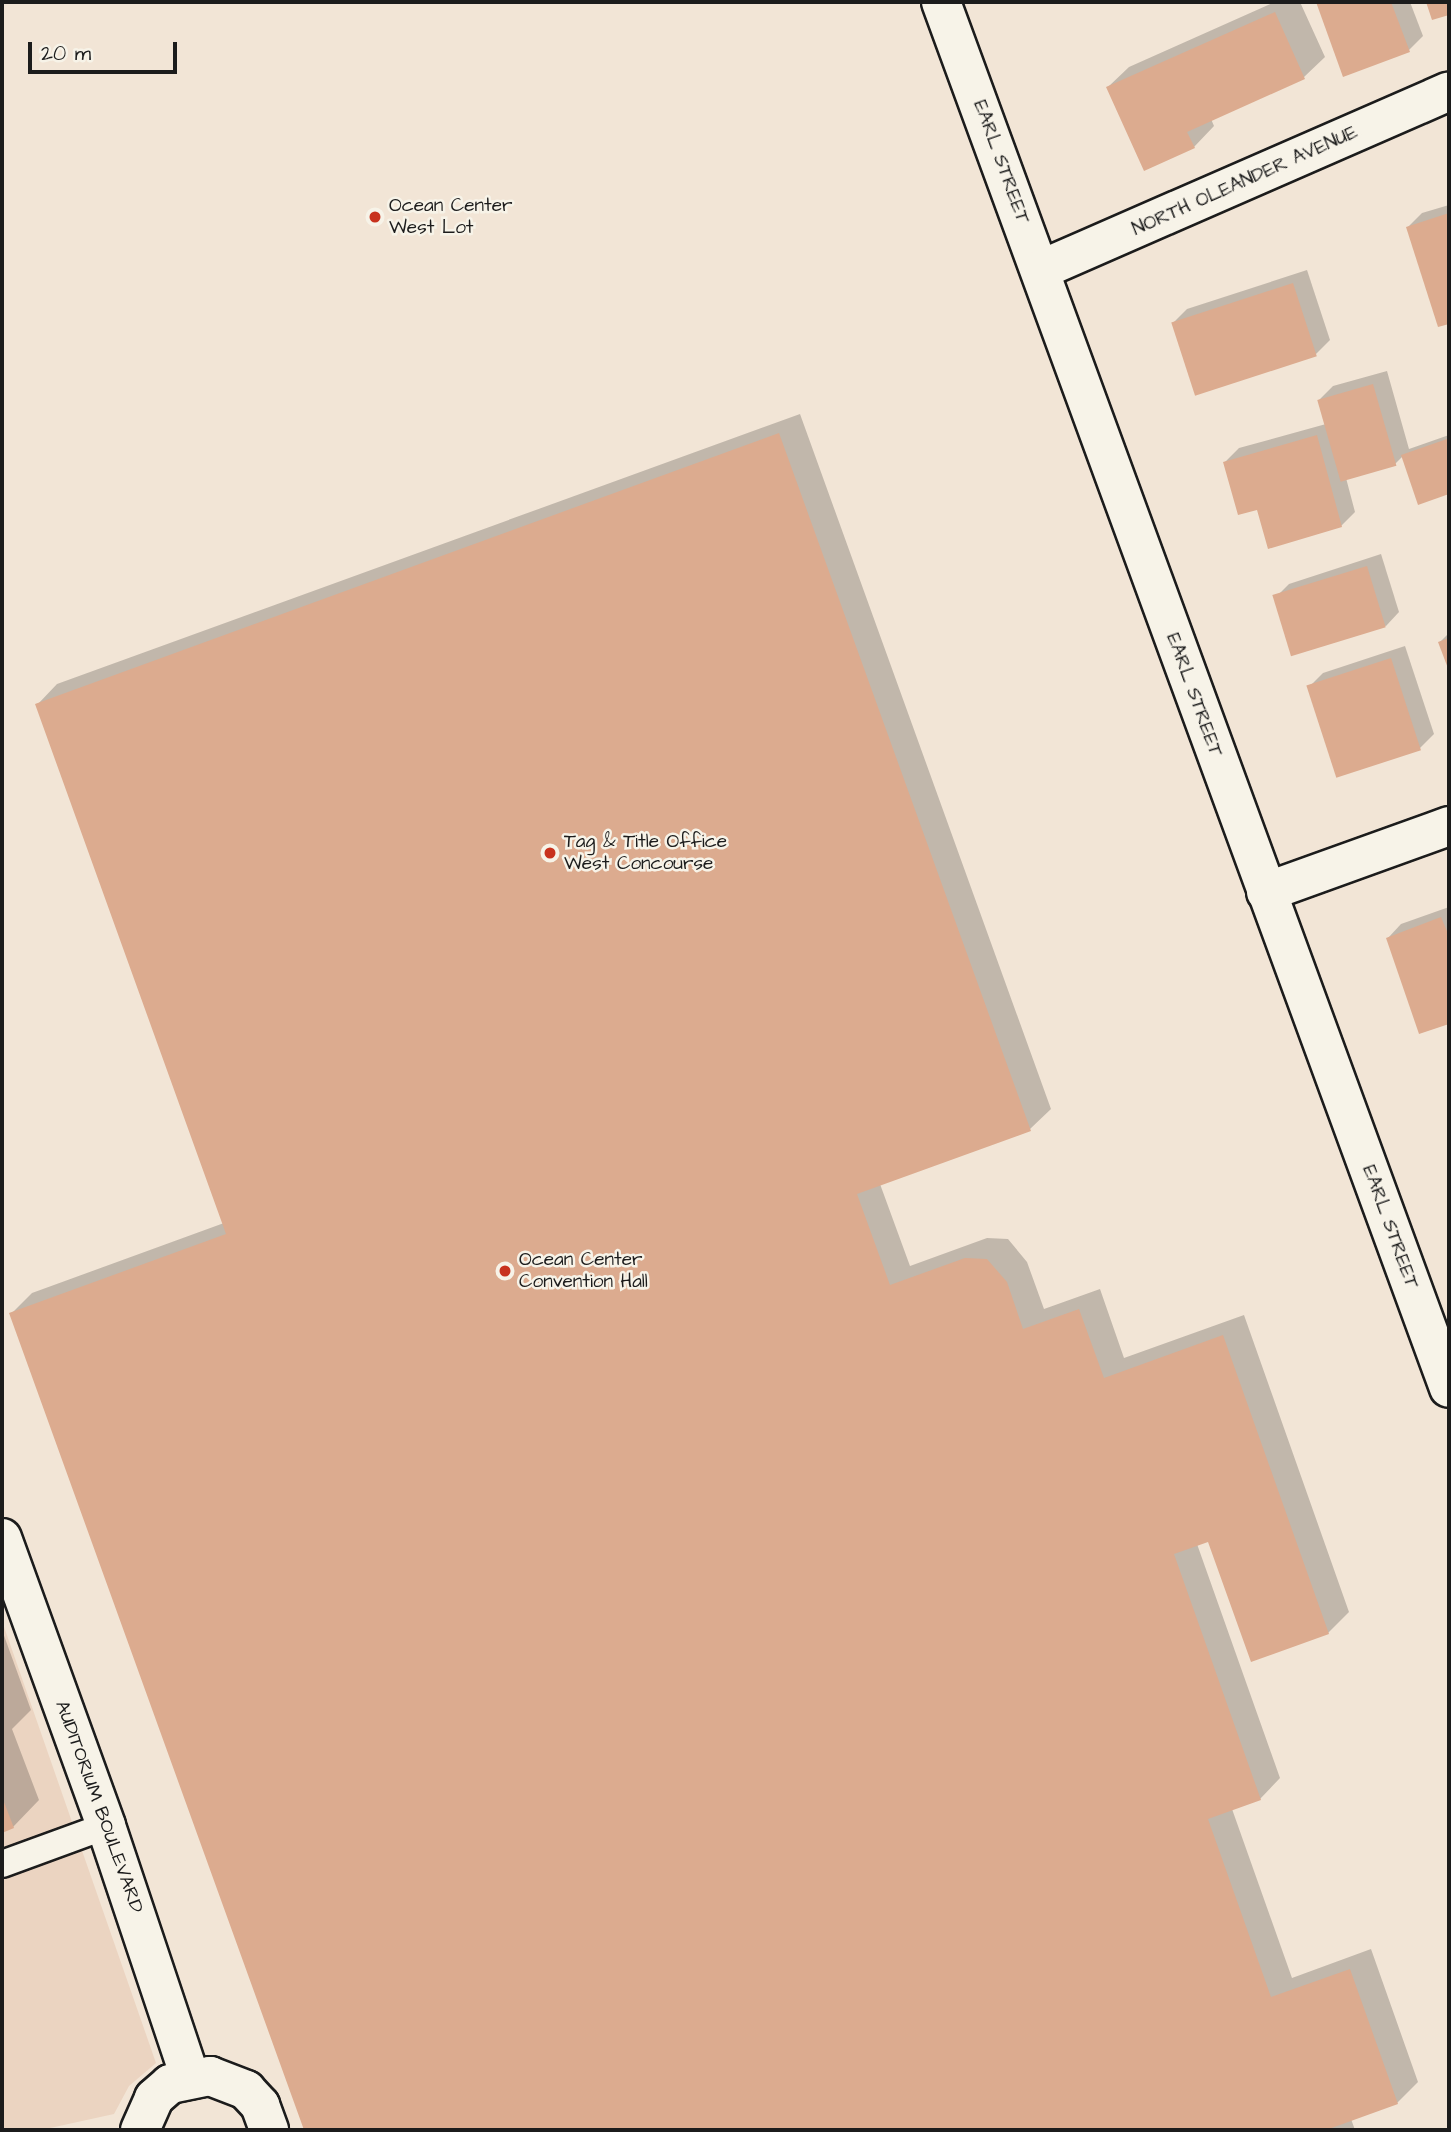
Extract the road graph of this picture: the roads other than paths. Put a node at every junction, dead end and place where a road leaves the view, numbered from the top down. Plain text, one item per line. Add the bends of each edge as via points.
1 (941, 2) edge
2 (1449, 91) edge
3 (1041, 270) junction
4 (1449, 826) edge
5 (1266, 892) junction
6 (1449, 1388) edge
7 (2, 1538) edge
8 (106, 1826) junction
9 (2, 1864) edge
10 (190, 2077) junction
11 (140, 2130) edge
12 (269, 2130) edge

1 - 3 street, EARL STREET
2 - 3 street, NORTH OLEANDER AVENUE
3 - 5 street, EARL STREET
4 - 5 street
5 - 6 street, EARL STREET
7 - 8 street, AUDITORIUM BOULEVARD
8 - 9 lane
8 - 10 street, AUDITORIUM BOULEVARD
10 - 11 street via 170,2084 154,2098
10 - 12 street via 220,2078 246,2090 260,2105

